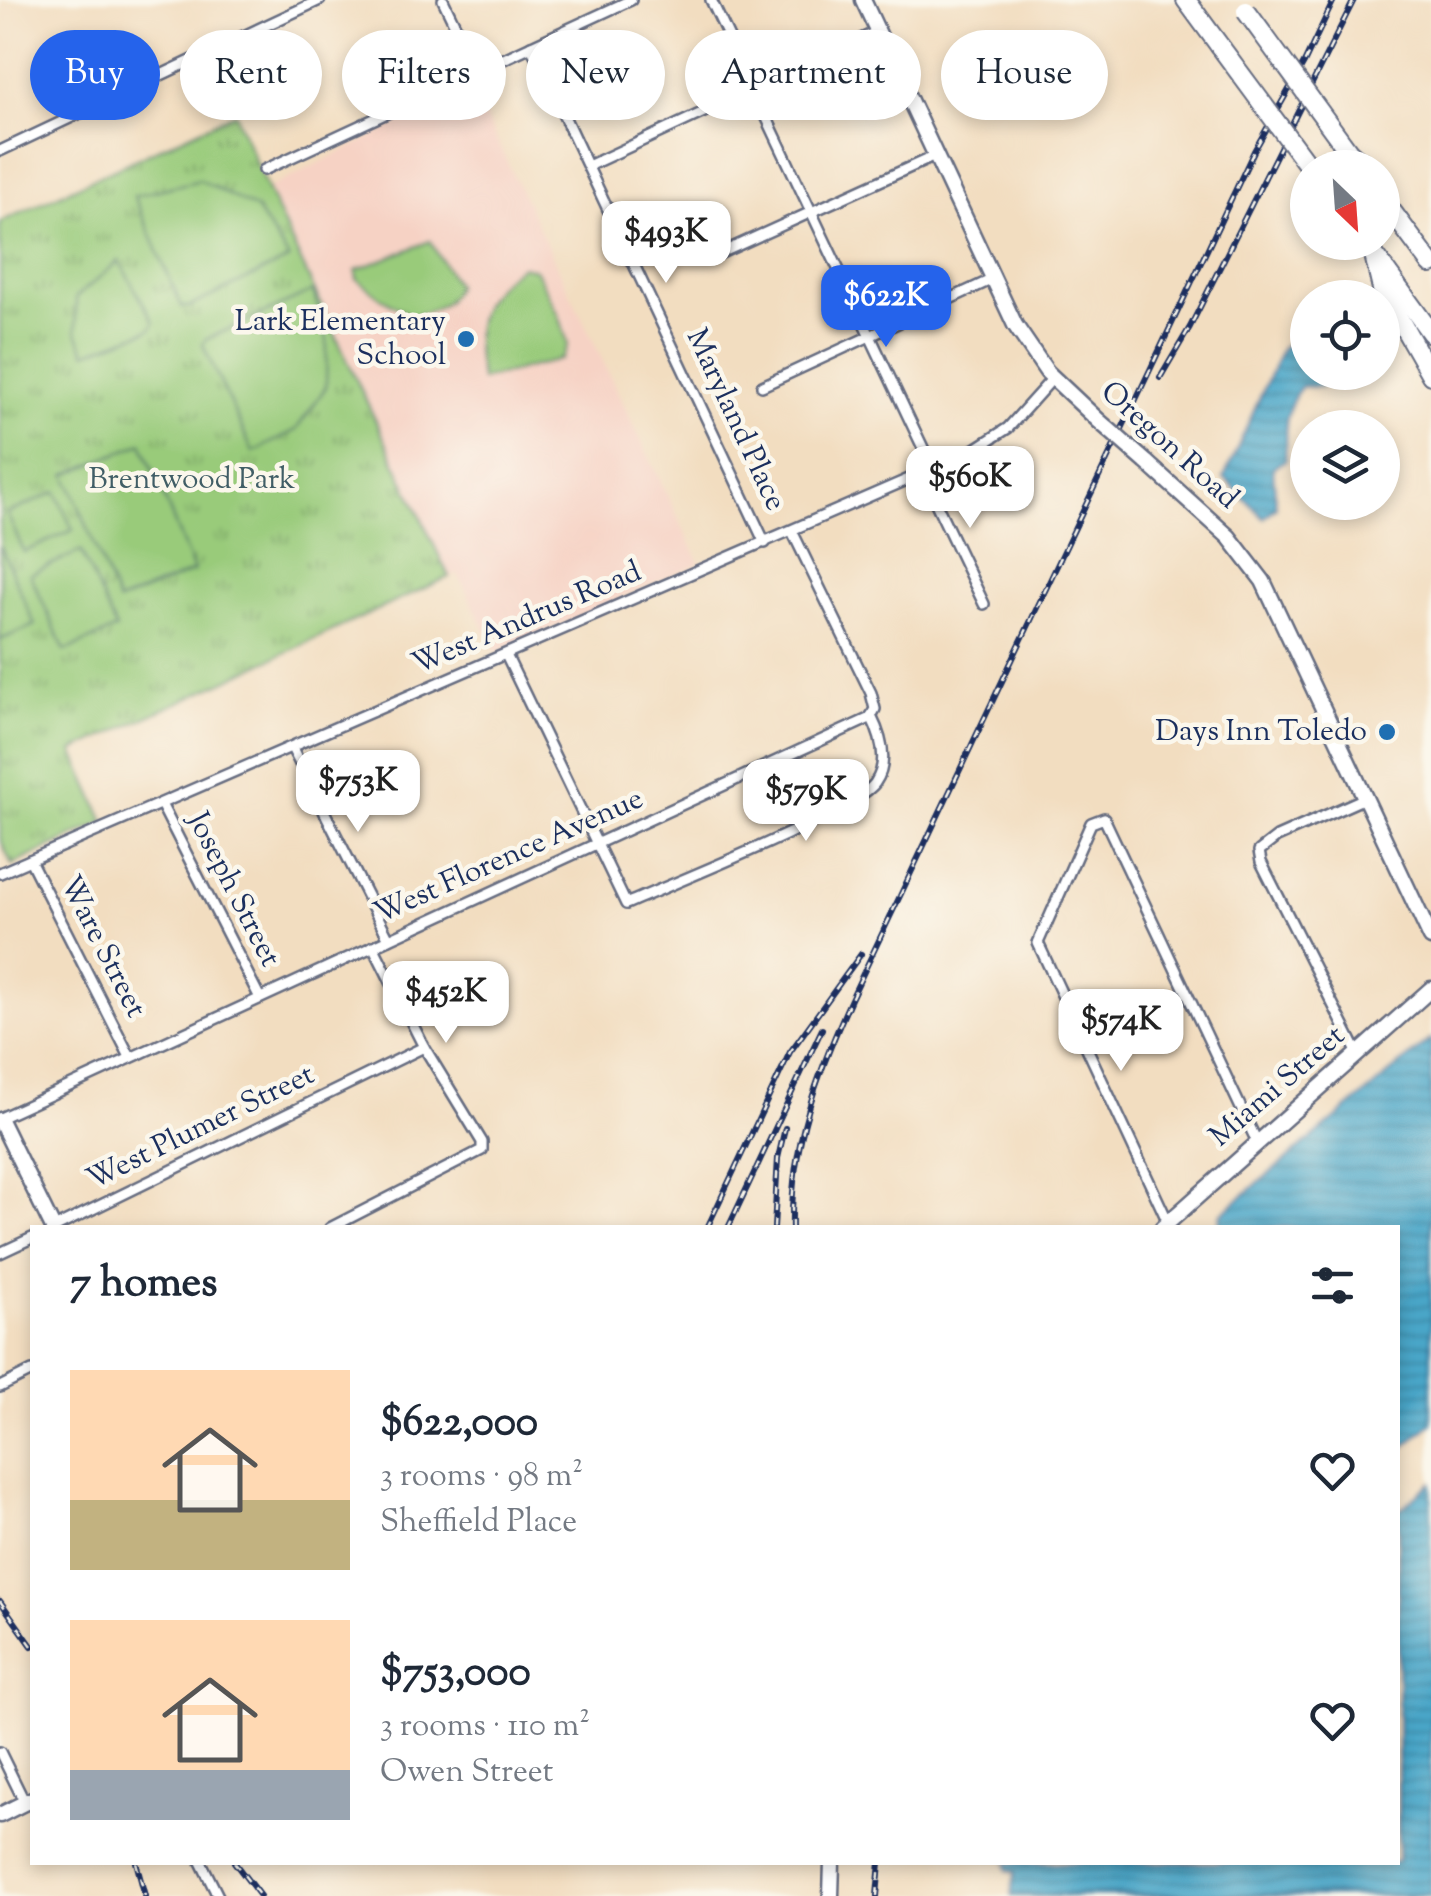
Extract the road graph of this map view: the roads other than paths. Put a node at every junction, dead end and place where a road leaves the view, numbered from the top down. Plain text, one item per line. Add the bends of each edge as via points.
1 (320, 0) edge
2 (443, 0) edge
3 (632, 0) edge
4 (712, 0) edge
5 (863, 0) edge
6 (1186, 0) edge
7 (1242, 5) edge
8 (457, 30) edge
9 (567, 30) edge
10 (726, 30) edge
11 (878, 30) edge
12 (372, 120) edge
13 (567, 120) edge
14 (687, 120) edge
15 (768, 120) edge
16 (919, 120) edge
17 (1297, 150) edge
18 (1347, 150) edge
19 (0, 151) edge
20 (935, 156) junction
21 (588, 166) junction
22 (264, 170) dead end
23 (1400, 205) edge
24 (811, 213) junction
25 (1400, 222) edge
26 (1431, 245) edge
27 (712, 257) dead end
28 (1373, 260) edge
29 (1378, 260) edge
30 (1431, 264) edge
31 (993, 279) junction
32 (1431, 333) edge
33 (870, 336) junction
34 (1431, 375) edge
35 (1052, 378) junction
36 (762, 386) dead end
37 (933, 469) junction
38 (922, 474) junction
39 (792, 531) junction
40 (765, 543) junction
41 (984, 604) dead end
42 (506, 655) junction
43 (872, 715) junction
44 (292, 748) junction
45 (1365, 798) junction
46 (161, 804) junction
47 (597, 845) junction
48 (30, 860) junction
49 (0, 873) edge
50 (1431, 938) edge
51 (390, 939) junction
52 (373, 946) junction
53 (1431, 989) edge
54 (260, 998) junction
55 (424, 1048) junction
56 (1358, 1054) junction
57 (130, 1057) junction
58 (0, 1119) edge
59 (1257, 1142) junction
60 (52, 1225) edge
61 (59, 1225) edge
62 (336, 1225) edge
63 (1165, 1225) edge
64 (30, 1239) edge
65 (0, 1253) edge
66 (30, 1372) edge
67 (0, 1387) edge
68 (0, 1752) edge
69 (28, 1801) edge
70 (0, 1814) edge
71 (202, 1865) edge
72 (832, 1865) edge
73 (218, 1896) edge
74 (831, 1896) edge

1 - 19 street
2 - 8 street
3 - 9 street
4 - 10 street
5 - 11 street, Oregon Road
6 - 17 highway, bridge
7 - 18 highway, bridge
12 - 22 street
13 - 21 street, Maryland Place
14 - 21 street
15 - 24 street
16 - 20 street, Oregon Road
20 - 24 street
20 - 31 street, Oregon Road
21 - 40 street, Maryland Place
23 - 26 highway
24 - 27 street
24 - 33 street
25 - 30 highway
28 - 34 highway via 1382,289
29 - 32 highway
31 - 33 street
31 - 35 street, Oregon Road
33 - 36 street
33 - 37 street
35 - 37 street, West Andrus Road via 998,436
35 - 45 street, Oregon Road, bridge via 1229,537 1257,572
37 - 38 street, West Andrus Road
38 - 39 street, West Andrus Road
38 - 41 street
39 - 40 street, West Andrus Road
39 - 43 street via 872,693
40 - 42 street, West Andrus Road
42 - 44 street, West Andrus Road
42 - 47 street
43 - 47 street, West Florence Avenue
43 - 47 street via 880,734 878,779 825,815 626,904
44 - 46 street, West Andrus Road
44 - 51 street
45 - 50 street, Oregon Road
45 - 56 street via 1259,851
46 - 48 street, West Andrus Road
46 - 54 street, Joseph Street
47 - 51 street, West Florence Avenue
48 - 49 street, West Andrus Road
48 - 57 street, Ware Street
51 - 52 street, West Florence Avenue
52 - 54 street, West Florence Avenue
52 - 55 street
53 - 56 street, Miami Street
54 - 57 street, West Florence Avenue
55 - 61 street, West Plumer Street
55 - 62 street via 482,1150
56 - 59 street, Miami Street
57 - 58 street, West Florence Avenue
58 - 60 street
59 - 63 street, Miami Street
59 - 63 street via 1104,818 1091,823 1038,943
64 - 65 street
66 - 67 street
68 - 69 street
69 - 70 street
71 - 73 street
72 - 74 street

